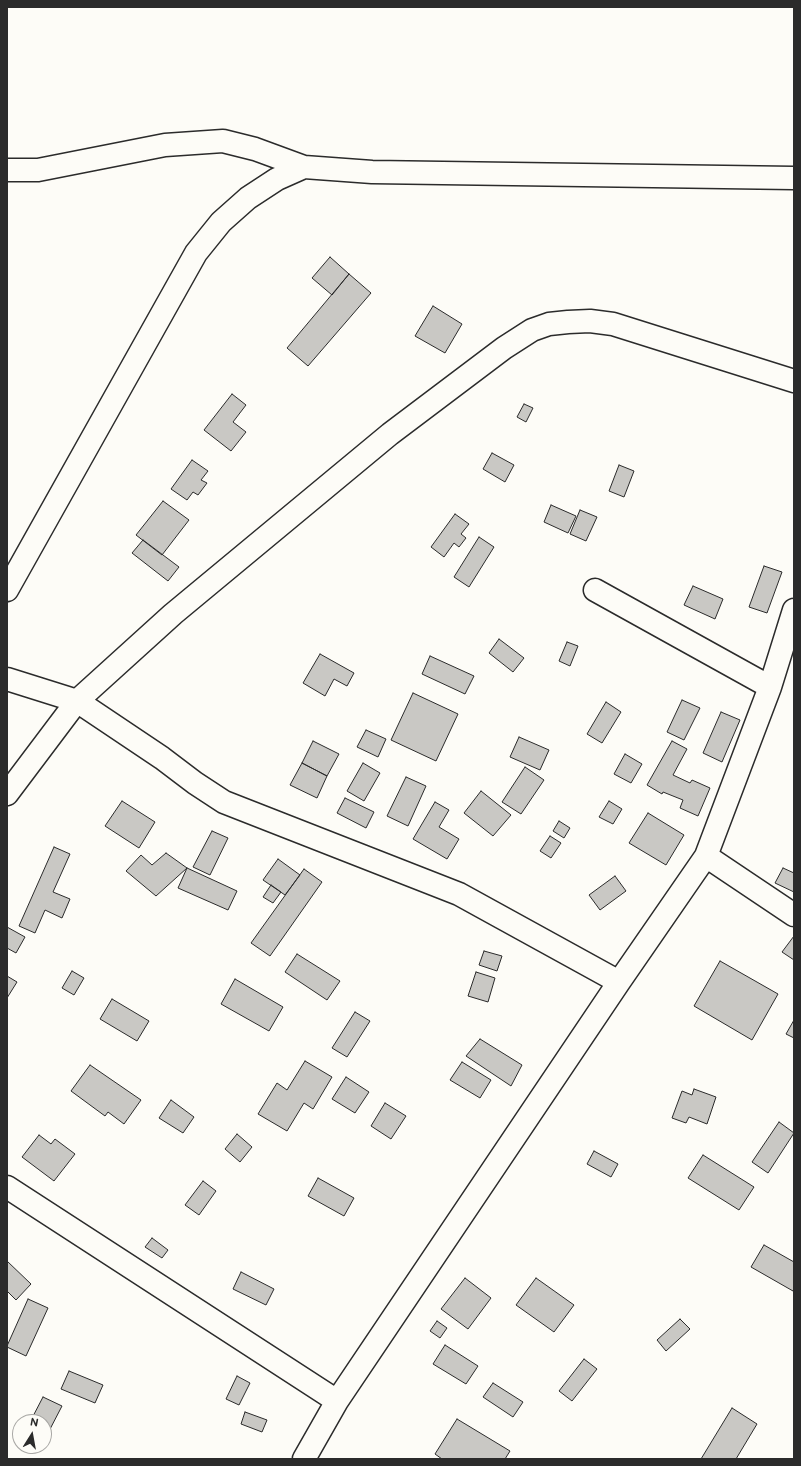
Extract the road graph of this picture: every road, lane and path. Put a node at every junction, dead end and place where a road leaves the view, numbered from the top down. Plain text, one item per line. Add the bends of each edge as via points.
1 (304, 167) junction
2 (7, 170) edge
3 (794, 178) edge
4 (794, 381) edge
5 (7, 590) edge
6 (595, 590) dead end
7 (794, 610) edge
8 (7, 679) edge
9 (770, 688) junction
10 (77, 701) junction
11 (7, 794) edge
12 (706, 856) junction
13 (794, 915) edge
14 (619, 982) junction
15 (7, 1186) edge
16 (337, 1401) junction
17 (304, 1459) edge

1 - 2 street via 255,149 223,142 165,145 38,170
1 - 3 street via 372,172
1 - 5 street via 277,179 248,198 221,222 196,253
4 - 10 street via 613,324 568,322 549,324 532,330 504,348 390,434 173,614
6 - 9 street
7 - 9 street
8 - 10 street
9 - 12 street
10 - 11 street
10 - 14 street via 224,802 459,894
12 - 13 street
12 - 14 street
14 - 16 street
15 - 16 street
16 - 17 street

